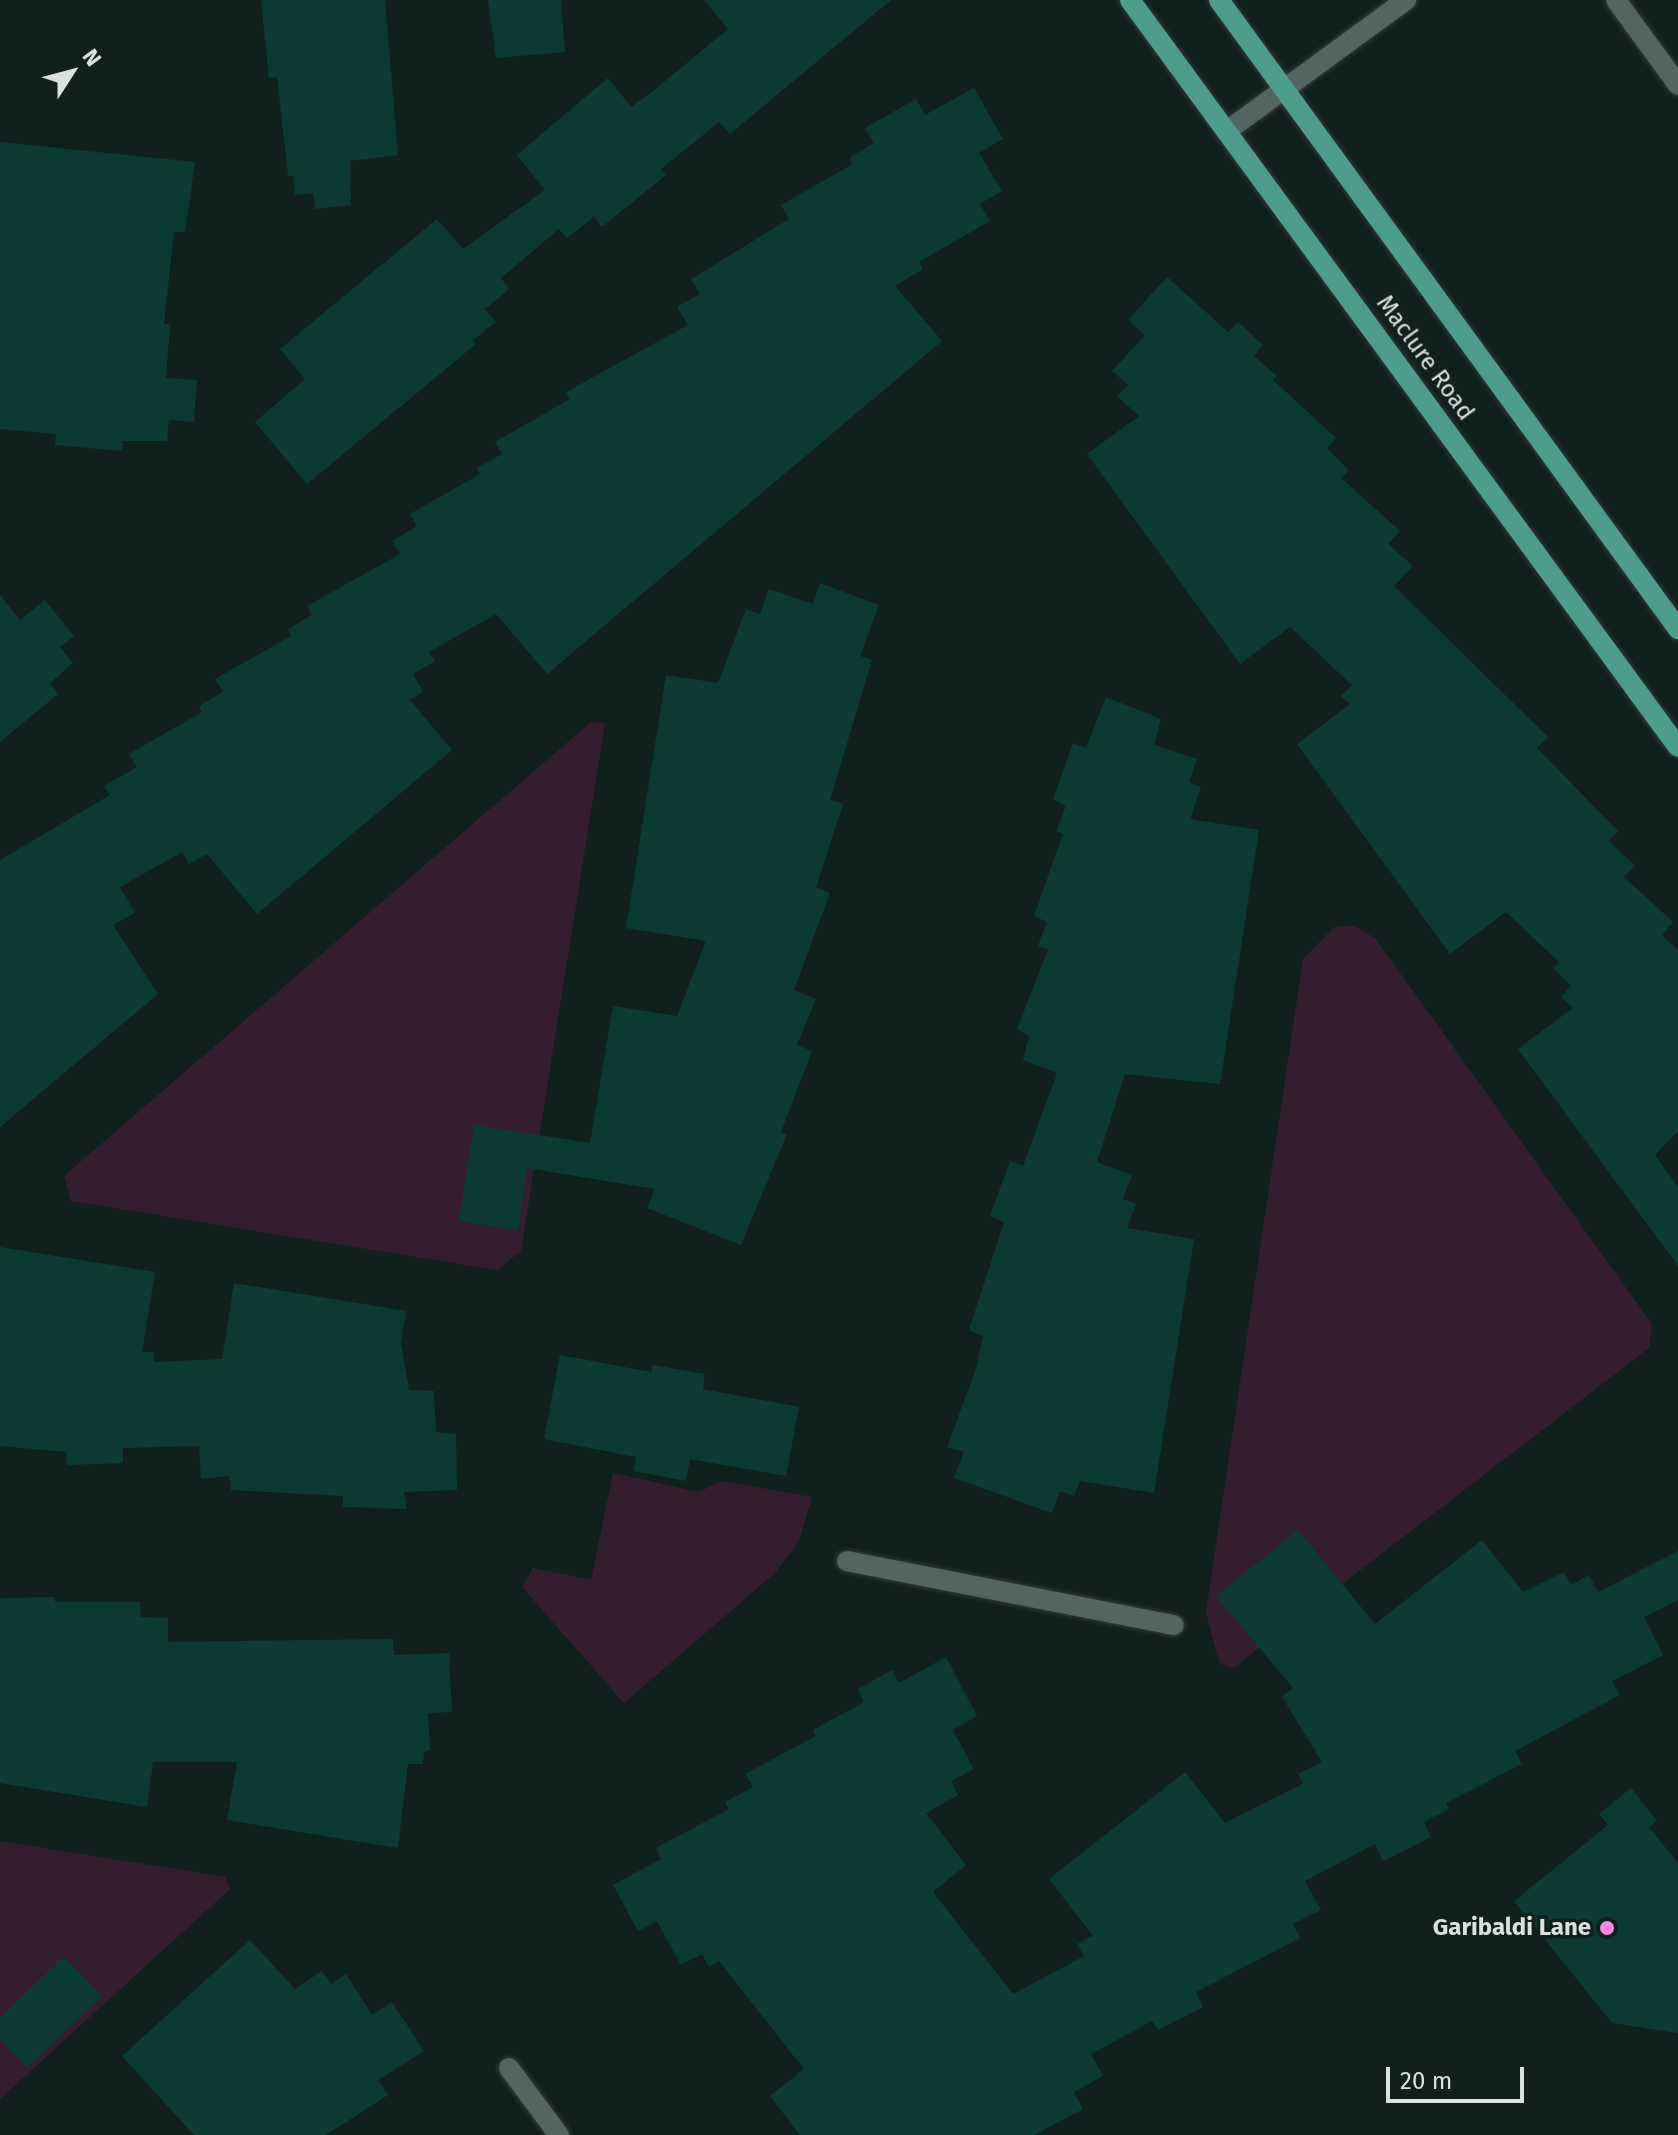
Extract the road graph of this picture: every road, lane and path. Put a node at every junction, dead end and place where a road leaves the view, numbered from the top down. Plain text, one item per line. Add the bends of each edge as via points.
1 (1130, 0) edge
2 (1219, 0) edge
3 (1406, 0) edge
4 (1616, 0) edge
5 (1678, 85) edge
6 (1284, 91) junction
7 (1227, 131) junction
8 (1678, 629) edge
9 (1678, 747) edge
10 (847, 1561) dead end
11 (1174, 1625) dead end
12 (509, 2068) dead end
13 (559, 2135) edge

1 - 7 main road, Maclure Road
2 - 6 main road, Maclure Road
3 - 6 street
4 - 5 street
6 - 7 street
6 - 8 main road, Maclure Road
7 - 9 main road, Maclure Road
10 - 11 street
12 - 13 street

